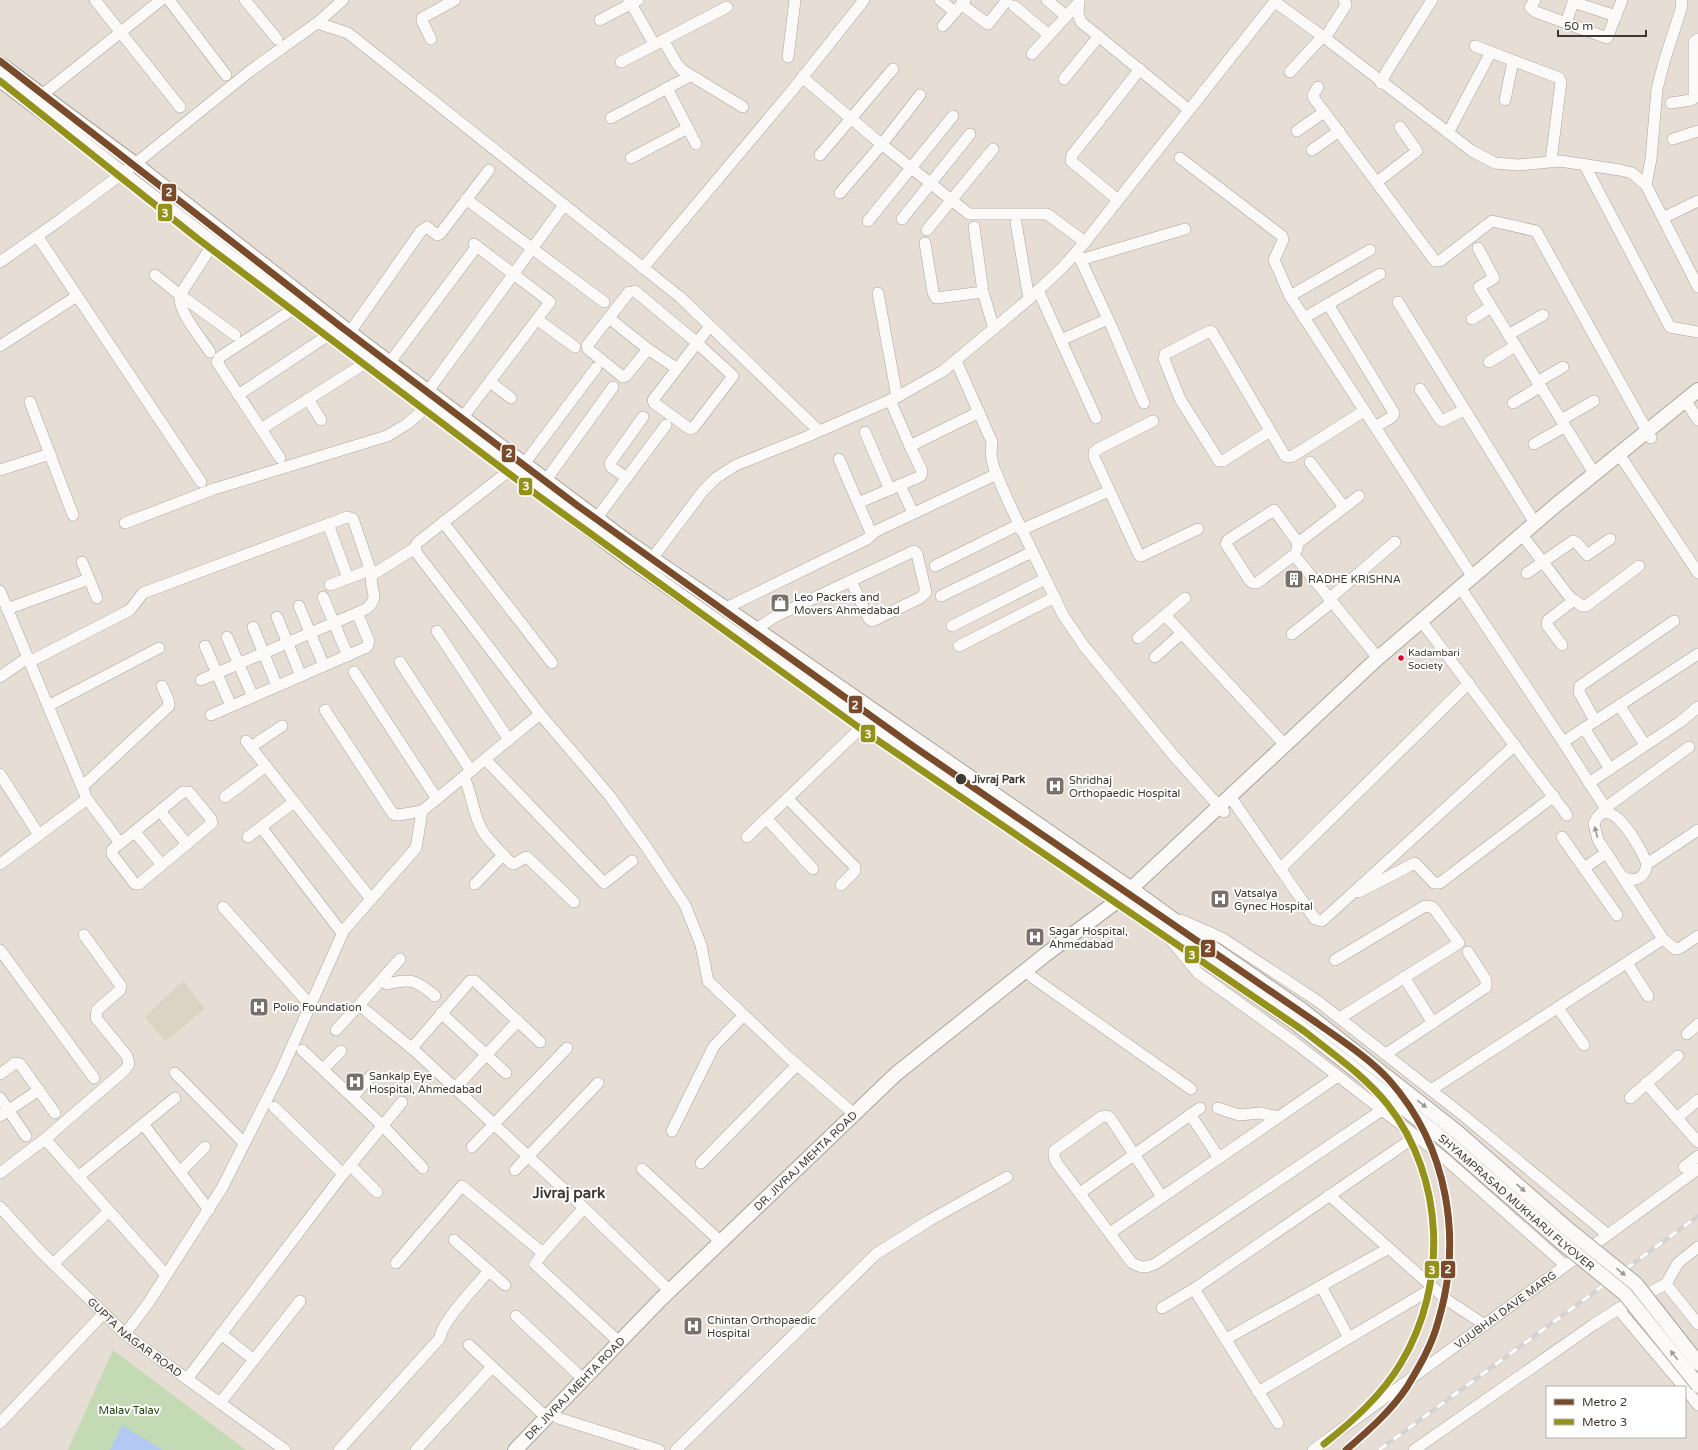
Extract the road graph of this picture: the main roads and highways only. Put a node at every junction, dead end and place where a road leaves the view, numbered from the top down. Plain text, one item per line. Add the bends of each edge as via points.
1 (0, 64) edge
2 (0, 80) edge
3 (1698, 390) edge
4 (1691, 402) edge
5 (1649, 434) junction
6 (648, 564) junction
7 (1226, 807) junction
8 (1128, 896) junction
9 (1698, 1363) edge
10 (1698, 1385) edge
11 (552, 1417) junction
12 (515, 1450) edge
13 (526, 1450) edge

1 - 6 main road via 135,164 350,332 596,518
2 - 6 main road via 366,362 450,420 510,470
3 - 4 main road
4 - 5 main road
5 - 7 main road via 1623,460 1391,654
5 - 7 main road via 1594,473 1378,658 1285,745
6 - 8 main road via 865,724
6 - 8 main road via 726,608
7 - 8 main road
8 -> 9 main road, SHYAMPRASAD MUKHARJI FLYOVER, bridge via 1166,914 1302,1010 1456,1131 1569,1230 1636,1284
10 -> 8 main road, SHYAMPRASAD MUKHARJI FLYOVER, bridge via 1625,1294 1447,1142 1294,1021 1159,927
8 - 11 main road via 1032,977 904,1077
8 - 11 main road, DR. JIVRAJ MEHTA ROAD via 1045,955 896,1074 670,1291 583,1379
11 - 12 main road, DR. JIVRAJ MEHTA ROAD
11 - 13 main road

